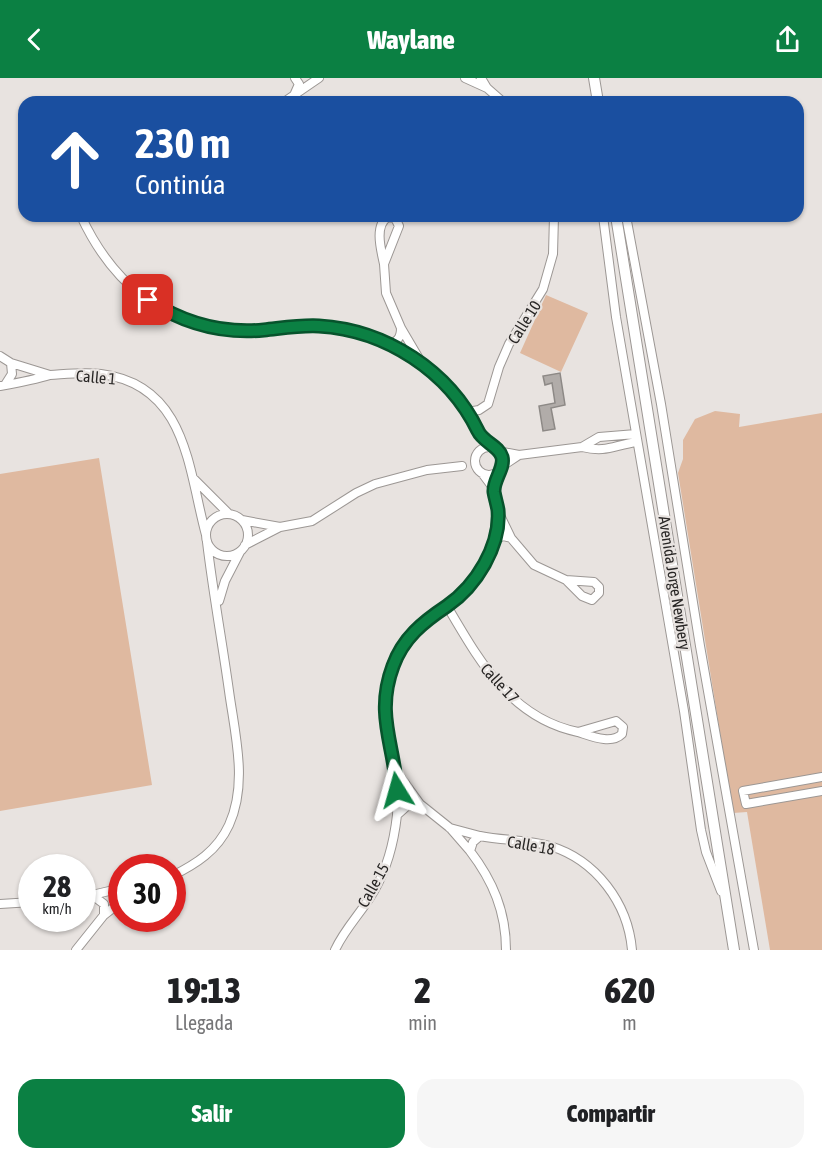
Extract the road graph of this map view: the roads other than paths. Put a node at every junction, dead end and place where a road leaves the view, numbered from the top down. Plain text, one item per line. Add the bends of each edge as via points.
1 (295, 78) edge
2 (319, 78) edge
3 (465, 78) edge
4 (481, 78) edge
5 (594, 78) edge
6 (487, 88) junction
7 (295, 94) junction
8 (292, 96) edge
9 (496, 96) edge
10 (597, 96) edge
11 (84, 222) edge
12 (382, 222) edge
13 (398, 222) edge
14 (554, 222) edge
15 (604, 222) edge
16 (617, 222) edge
17 (627, 222) edge
18 (384, 264) junction
19 (401, 328) junction
20 (387, 344) junction
21 (0, 356) edge
22 (421, 362) junction
23 (11, 363) junction
24 (50, 375) junction
25 (2, 386) edge
26 (468, 412) junction
27 (480, 436) junction
28 (637, 438) junction
29 (619, 440) junction
30 (582, 447) junction
31 (496, 450) junction
32 (477, 453) junction
33 (519, 455) junction
34 (462, 466) junction
35 (500, 469) junction
36 (481, 472) junction
37 (192, 477) junction
38 (494, 489) junction
39 (498, 511) junction
40 (229, 514) junction
41 (241, 520) junction
42 (280, 527) junction
43 (206, 538) junction
44 (511, 538) junction
45 (493, 540) junction
46 (243, 548) junction
47 (566, 580) dead end
48 (218, 604) junction
49 (447, 606) junction
50 (578, 732) junction
51 (396, 771) junction
52 (822, 777) edge
53 (822, 791) edge
54 (745, 797) junction
55 (728, 800) junction
56 (420, 804) junction
57 (397, 815) junction
58 (450, 828) junction
59 (480, 836) junction
60 (470, 851) junction
61 (186, 868) edge
62 (96, 900) edge
63 (18, 902) edge
64 (0, 903) edge
65 (726, 903) junction
66 (108, 912) edge
67 (104, 915) junction
68 (76, 950) edge
69 (335, 950) edge
70 (506, 950) edge
71 (632, 950) edge
72 (734, 950) edge
73 (754, 950) edge

1 - 7 street via 299,84
2 - 7 street
3 - 6 street
4 - 6 street
5 - 10 main road
6 - 9 street
7 - 8 street
11 - 20 street via 102,255 127,285 176,316 234,331 329,327
12 - 18 street
13 - 18 street
14 - 26 street, Calle 10 via 553,254 543,289 509,344 488,404
15 - 28 street
16 - 65 main road, Avenida Jorge Newbery
17 - 55 street
18 - 19 street via 386,293
19 - 20 street via 400,337
19 - 22 street
20 - 22 street
21 - 23 street
22 - 26 street via 449,387
23 - 24 street
23 - 25 street via 12,374
24 - 25 street
24 - 37 street, Calle 1 via 98,374 142,388 167,410 176,424
26 - 27 street
27 - 31 street
27 - 32 street
28 - 29 street
28 - 65 street via 701,830
29 - 30 street via 599,436
29 - 30 street via 611,450
30 - 33 street
31 - 32 street via 488,447
31 - 33 street
31 - 35 street via 502,456
32 - 34 street
32 - 36 street via 475,462
33 - 35 street
34 - 36 street
34 - 42 street via 427,470 375,484 312,521
35 - 36 street via 493,474
35 - 38 street
36 - 38 street
37 - 40 street
37 - 43 street, Calle 1
38 - 39 street
39 - 44 street
39 - 45 street
40 - 41 street
40 - 43 street via 210,522
41 - 42 street
41 - 46 street via 248,532
42 - 46 street
43 - 46 street via 215,553 222,556 235,555
43 - 48 street, Calle 1
44 - 45 street
44 - 47 street via 534,565
45 - 49 street via 479,574
46 - 48 street
48 - 61 street, Calle 1 via 240,769 239,791 228,826 218,842 207,856
49 - 50 street, Calle 17 via 477,658 505,692 539,718
49 - 51 street via 413,632 391,672 385,720
50 - 50 street, Calle 17 via 607,739 617,738 623,731 621,724 613,721
51 - 56 street
51 - 57 street, Calle 15
52 - 54 street via 744,791
53 - 54 street via 746,804
54 - 55 street
55 - 73 street
56 - 57 street via 406,807
56 - 58 street
57 - 69 street, Calle 15 via 391,851 380,879
58 - 59 street, Calle 18
58 - 60 street
59 - 60 street
59 - 71 street, Calle 18 via 552,847 585,864 605,883 620,906
60 - 70 street via 496,891
62 - 67 street via 104,904
63 - 64 street
65 - 72 main road, Avenida Jorge Newbery
66 - 67 street
67 - 68 street

